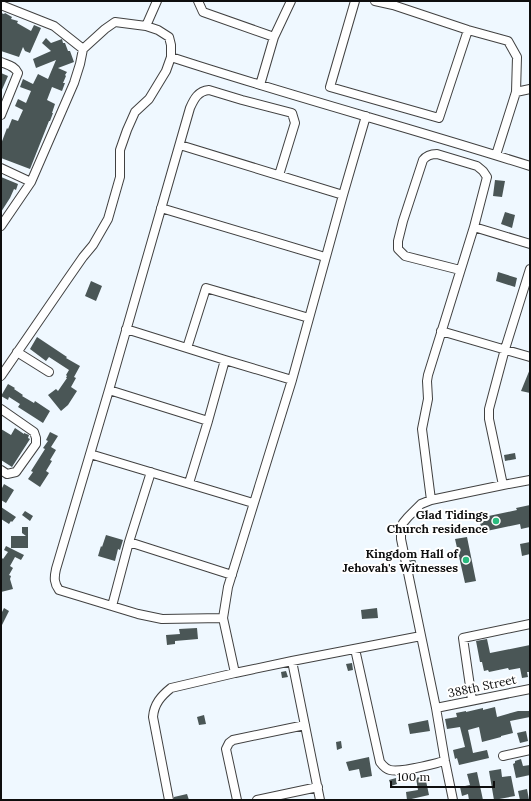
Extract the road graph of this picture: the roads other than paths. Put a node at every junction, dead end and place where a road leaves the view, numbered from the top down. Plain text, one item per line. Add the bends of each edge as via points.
1 (158, 1) edge
2 (198, 1) edge
3 (291, 1) edge
4 (355, 1) edge
5 (375, 1) edge
6 (393, 3) edge
7 (1, 5) edge
8 (146, 26) junction
9 (468, 30) junction
10 (274, 38) junction
11 (83, 49) junction
12 (171, 57) junction
13 (1, 62) edge
14 (260, 85) junction
15 (530, 89) edge
16 (516, 92) junction
17 (1, 115) edge
18 (366, 116) junction
19 (180, 145) junction
20 (496, 155) junction
21 (530, 166) edge
22 (1, 168) edge
23 (279, 175) junction
24 (31, 182) junction
25 (343, 195) junction
26 (161, 208) junction
27 (1, 226) edge
28 (474, 227) junction
29 (530, 244) edge
30 (325, 257) junction
31 (530, 269) edge
32 (460, 270) junction
33 (309, 318) junction
34 (126, 329) junction
35 (441, 331) junction
36 (186, 348) junction
37 (505, 349) junction
38 (17, 352) junction
39 (530, 357) edge
40 (225, 360) junction
41 (49, 372) dead end
42 (1, 376) edge
43 (292, 380) junction
44 (109, 390) junction
45 (1, 409) edge
46 (208, 421) junction
47 (90, 454) junction
48 (1, 470) edge
49 (151, 472) junction
50 (530, 480) edge
51 (189, 483) junction
52 (503, 485) junction
53 (431, 500) junction
54 (253, 503) junction
55 (129, 542) junction
56 (232, 575) junction
57 (112, 606) junction
58 (223, 618) junction
59 (530, 624) edge
60 (421, 636) junction
61 (356, 649) junction
62 (292, 661) junction
63 (235, 673) junction
64 (530, 688) edge
65 (472, 700) junction
66 (436, 708) junction
67 (305, 725) junction
68 (530, 750) edge
69 (504, 756) dead end
70 (445, 761) junction
71 (318, 787) junction
72 (169, 800) edge
73 (237, 800) edge
74 (257, 800) edge
75 (320, 800) edge
76 (453, 800) edge

1 - 8 street
2 - 10 street via 203,12
3 - 10 street
4 - 9 street via 330,87 439,118
5 - 6 street
6 - 9 street
7 - 11 street via 54,26
8 - 11 street via 115,22
8 - 12 street via 169,37
9 - 16 street via 508,41 517,57
10 - 14 street
11 - 24 street via 74,83
12 - 14 street
12 - 38 street via 166,71 149,99 136,112 127,130 120,150 120,177 108,219 93,245 82,257
13 - 17 street via 13,66 18,73
14 - 18 street
15 - 16 street
16 - 20 street
18 - 20 street
18 - 25 street
19 - 23 street
19 - 23 street via 190,108 199,93 205,90 292,113 295,123
19 - 26 street
20 - 21 street
22 - 24 street
23 - 25 street
24 - 27 street
25 - 30 street
26 - 30 street
26 - 34 street
28 - 29 street
28 - 32 street
28 - 32 street via 486,173 477,166 436,154 427,157 423,160 403,221 398,249 406,256
30 - 33 street
31 - 37 street
32 - 35 street
33 - 36 street via 206,288
33 - 43 street
34 - 36 street
34 - 44 street
35 - 37 street
35 - 53 street via 428,375 428,399 422,429
36 - 40 street
37 - 39 street
37 - 52 street via 489,409
38 - 41 street
38 - 42 street
40 - 43 street
40 - 46 street
43 - 54 street
44 - 46 street
44 - 47 street
45 - 48 street via 34,432 36,444 16,472 7,474
46 - 51 street
47 - 49 street
47 - 57 street via 54,579 59,590
49 - 51 street
49 - 55 street
50 - 52 street
51 - 54 street
52 - 53 street
53 - 60 street via 420,504 408,516 400,533
54 - 56 street
55 - 56 street
55 - 57 street
56 - 58 street
57 - 58 street via 162,619
58 - 63 street
59 - 65 street via 463,638
60 - 61 street
60 - 66 street
61 - 62 street
61 - 70 street via 380,762 389,770 401,771
62 - 63 street
62 - 67 street
63 - 72 street via 171,688 159,699 153,717
64 - 65 street, 388th Street
65 - 66 street, 388th Street
66 - 70 street, 388th Street
67 - 71 street
67 - 73 street via 229,743 226,750
68 - 69 street
70 - 76 street, 388th Street
71 - 74 street
71 - 75 street

